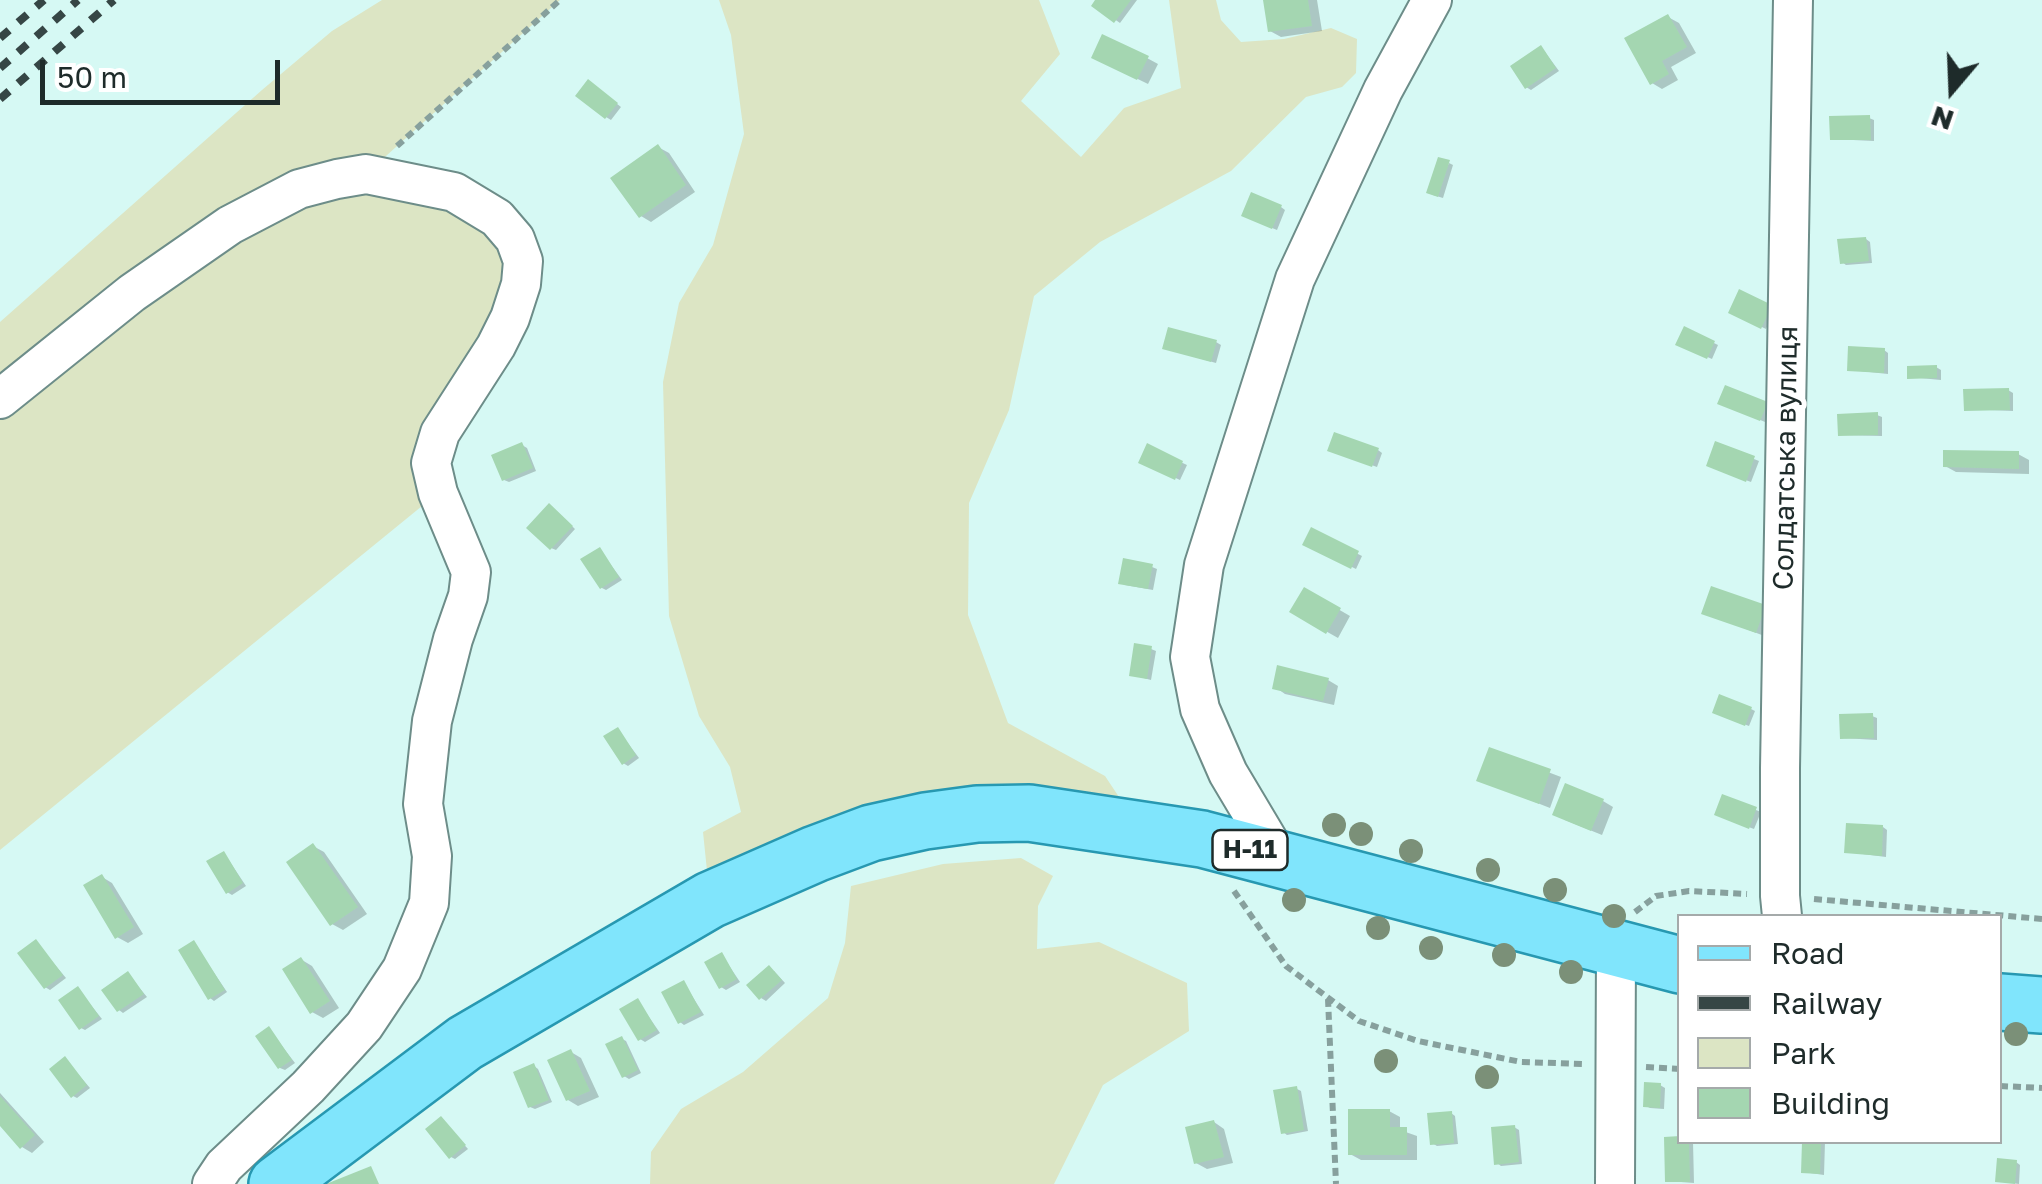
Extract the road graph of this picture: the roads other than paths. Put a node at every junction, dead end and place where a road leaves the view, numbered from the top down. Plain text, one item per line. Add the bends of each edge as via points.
1 (1432, 0) edge
2 (1794, 0) edge
3 (0, 399) edge
4 (1278, 858) junction
5 (1782, 914) edge
6 (1616, 950) junction
7 (1677, 964) edge
8 (2002, 1002) edge
9 (2042, 1005) edge
10 (286, 1181) edge
11 (212, 1184) edge
12 (1615, 1184) edge

1 - 4 street via 1295,279 1204,566 1190,657 1200,709
2 - 5 street, Солдатська вулиця
3 - 11 street via 132,293 230,225 299,189 366,174 454,192 497,218 523,261 510,318 440,434 431,463 471,572 432,721 423,804 432,856 429,903 402,969 364,1026
4 - 6 main road, Н-11
4 - 10 main road, Н-11 via 1202,838 1028,813 924,820 871,833 710,900 465,1042
6 - 7 main road, Н-11
6 - 12 street
8 - 9 main road

